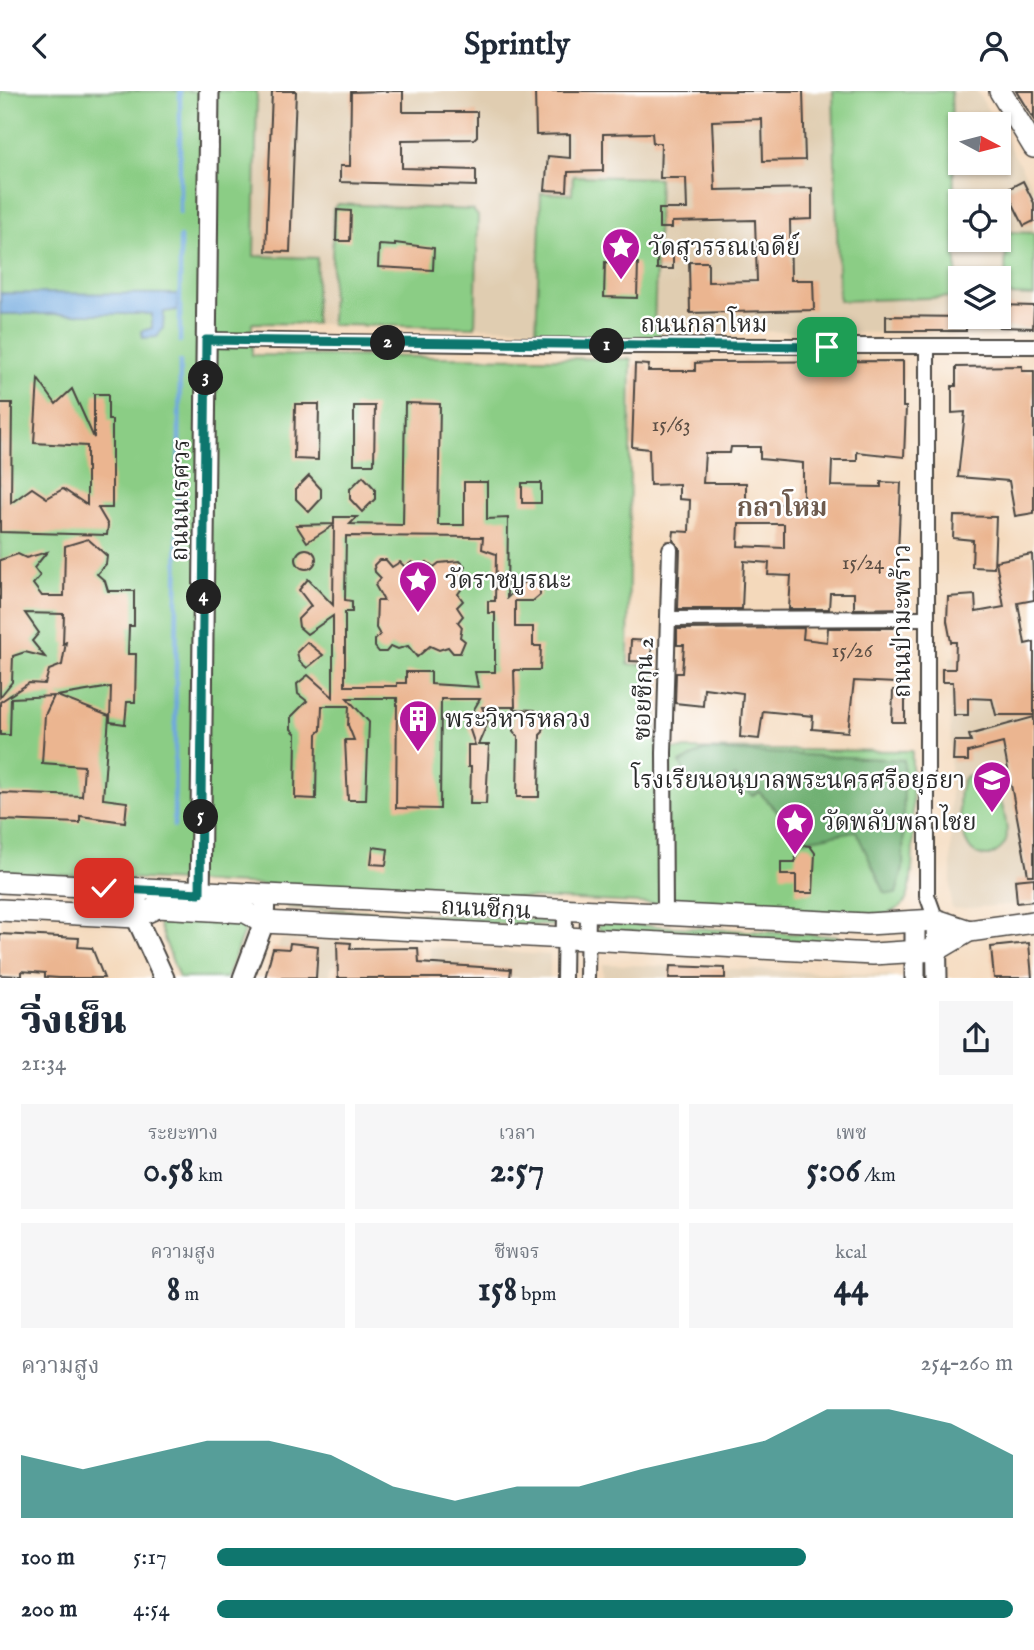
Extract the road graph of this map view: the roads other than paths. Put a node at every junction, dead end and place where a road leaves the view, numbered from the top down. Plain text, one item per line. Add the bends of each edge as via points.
1 (209, 91) edge
2 (1000, 91) edge
3 (1034, 147) edge
4 (206, 340) junction
5 (1034, 346) edge
6 (927, 348) junction
7 (670, 549) dead end
8 (926, 618) junction
9 (668, 619) junction
10 (0, 882) edge
11 (138, 889) junction
12 (265, 895) junction
13 (200, 901) junction
14 (565, 909) junction
15 (0, 910) edge
16 (588, 911) junction
17 (665, 914) junction
18 (136, 917) junction
19 (926, 921) junction
20 (264, 922) junction
21 (1034, 922) edge
22 (969, 930) junction
23 (564, 939) junction
24 (587, 940) junction
25 (937, 950) junction
26 (915, 952) junction
27 (164, 978) edge
28 (243, 978) edge
29 (564, 978) edge
30 (587, 978) edge
31 (915, 978) edge
32 (937, 978) edge

1 - 4 street, ถนนนเรศวร
2 - 3 main road
4 - 6 street, ถนนกลาโหม
4 - 13 street, ถนนนเรศวร
5 - 6 street, ถนนกลาโหม
6 - 8 street, ถนนป่ามะพร้าว
7 - 9 street, ซอยชีกุน 2
8 - 9 street
8 - 19 street, ถนนป่ามะพร้าว
9 - 17 street, ซอยชีกุน 2
10 - 11 main road, ถนนชีกุน
11 - 13 main road, ถนนชีกุน
11 - 18 street
12 - 13 main road, ถนนชีกุน
12 - 14 main road, ถนนชีกุน
12 - 20 street
13 - 18 main road, ถนนชีกุน via 158,907
13 - 20 main road, ถนนชีกุน via 245,912
14 - 16 main road, ถนนชีกุน
14 - 23 street
15 - 18 main road, ถนนชีกุน
16 - 17 main road, ถนนชีกุน
16 - 24 street
17 - 19 main road, ถนนชีกุน via 867,924
18 - 27 street
19 - 22 main road, ถนนชีกุน
19 - 25 street, ถนนป่ามะพร้าว
19 - 26 street, ถนนป่ามะพร้าว
20 - 23 main road, ถนนชีกุน
20 - 28 street
21 - 22 main road, ถนนชีกุน
22 - 25 main road, ถนนชีกุน
23 - 24 main road, ถนนชีกุน
23 - 29 street
24 - 26 main road, ถนนชีกุน via 833,953
24 - 30 street
25 - 26 main road, ถนนชีกุน
25 - 32 street, ถนนป่ามะพร้าว
26 - 31 street, ถนนป่ามะพร้าว

